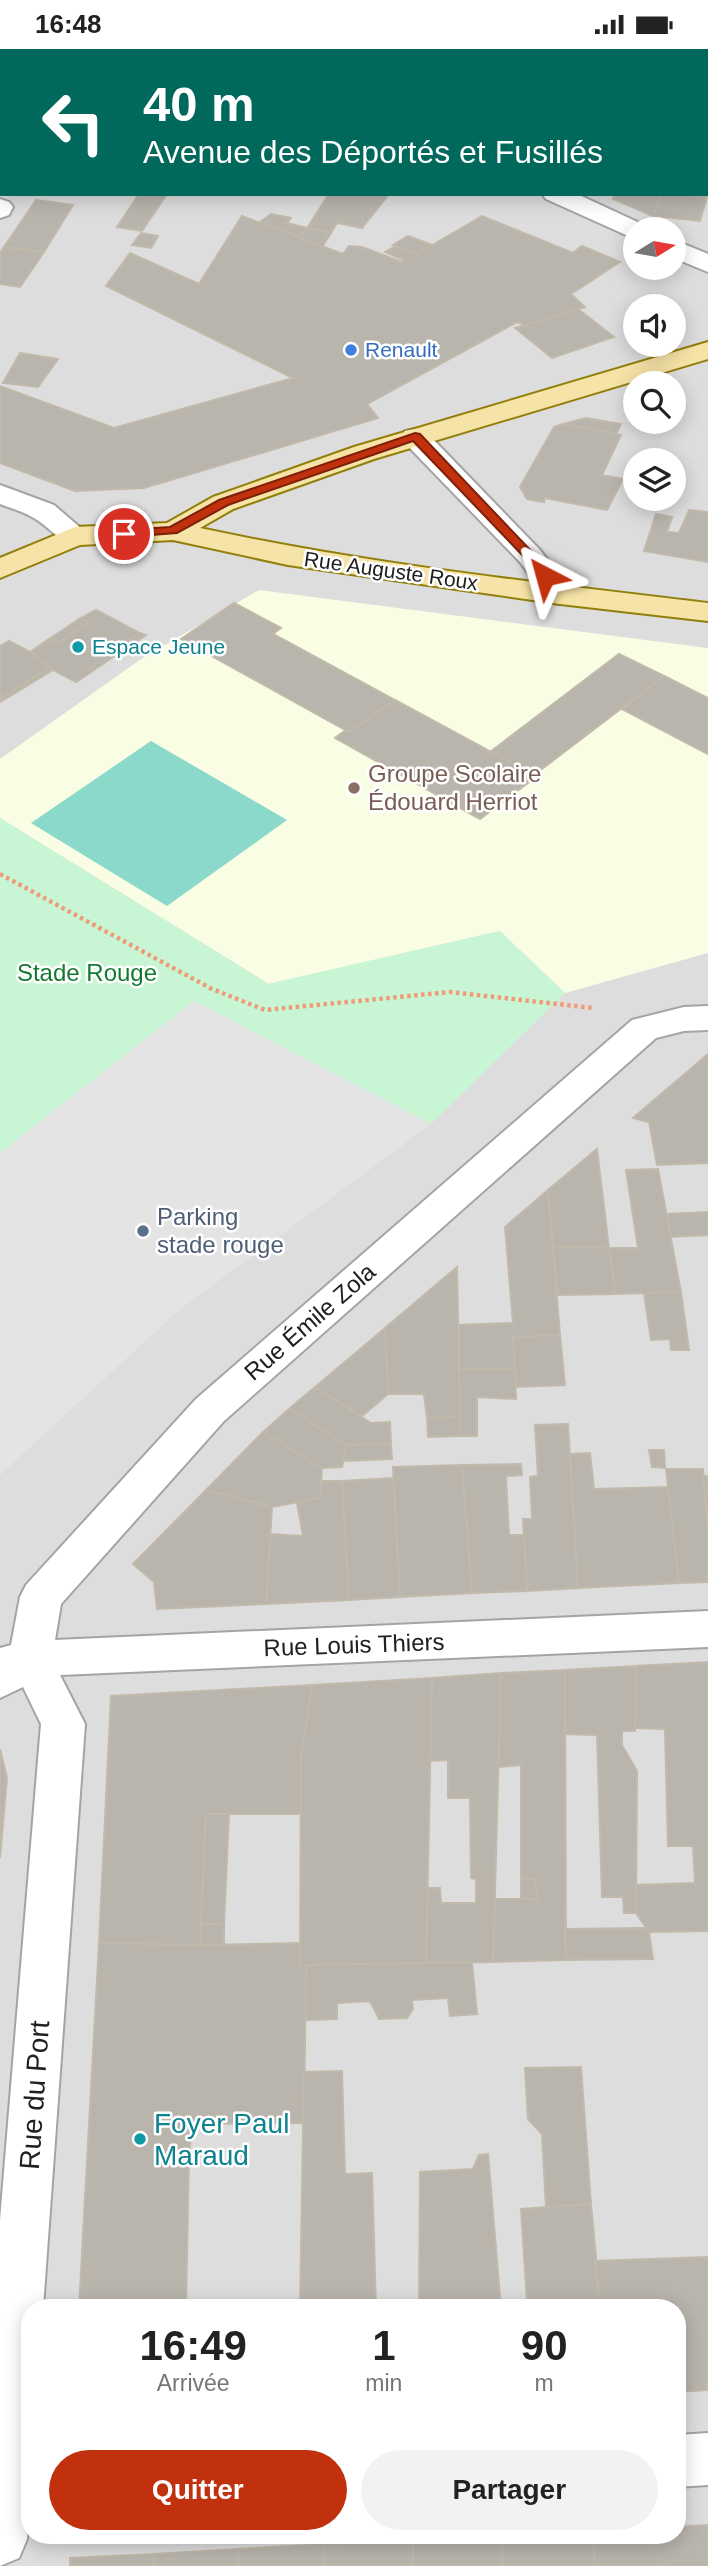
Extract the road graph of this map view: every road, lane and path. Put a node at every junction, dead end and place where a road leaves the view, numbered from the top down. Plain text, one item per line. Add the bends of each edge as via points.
1 (559, 196) edge
2 (623, 225) edge
3 (686, 254) edge
4 (708, 264) edge
5 (708, 350) edge
6 (415, 437) junction
7 (0, 494) edge
8 (173, 531) junction
9 (75, 536) junction
10 (0, 569) edge
11 (560, 595) junction
12 (708, 612) edge
13 (0, 874) edge
14 (696, 1019) edge
15 (708, 1629) edge
16 (10, 1668) edge
17 (22, 2299) edge
18 (21, 2317) edge
19 (708, 2459) edge
20 (686, 2460) edge
21 (8, 2501) edge

1 - 2 street
3 - 4 street
5 - 6 main road
6 - 8 main road via 223,503
6 - 11 street via 530,556
7 - 9 street via 44,511
8 - 9 main road, Rue Auguste Roux
8 - 11 main road, Rue Auguste Roux via 288,556
9 - 10 main road
11 - 12 main road, Rue Auguste Roux
13 - 14 path via 212,989 265,1010 450,992
14 - 16 street, Rue Émile Zola via 644,1029 210,1410 41,1597
15 - 16 street, Rue Louis Thiers
16 - 17 street, Rue du Port via 63,1724
18 - 21 street, Rue du Port
19 - 20 street

